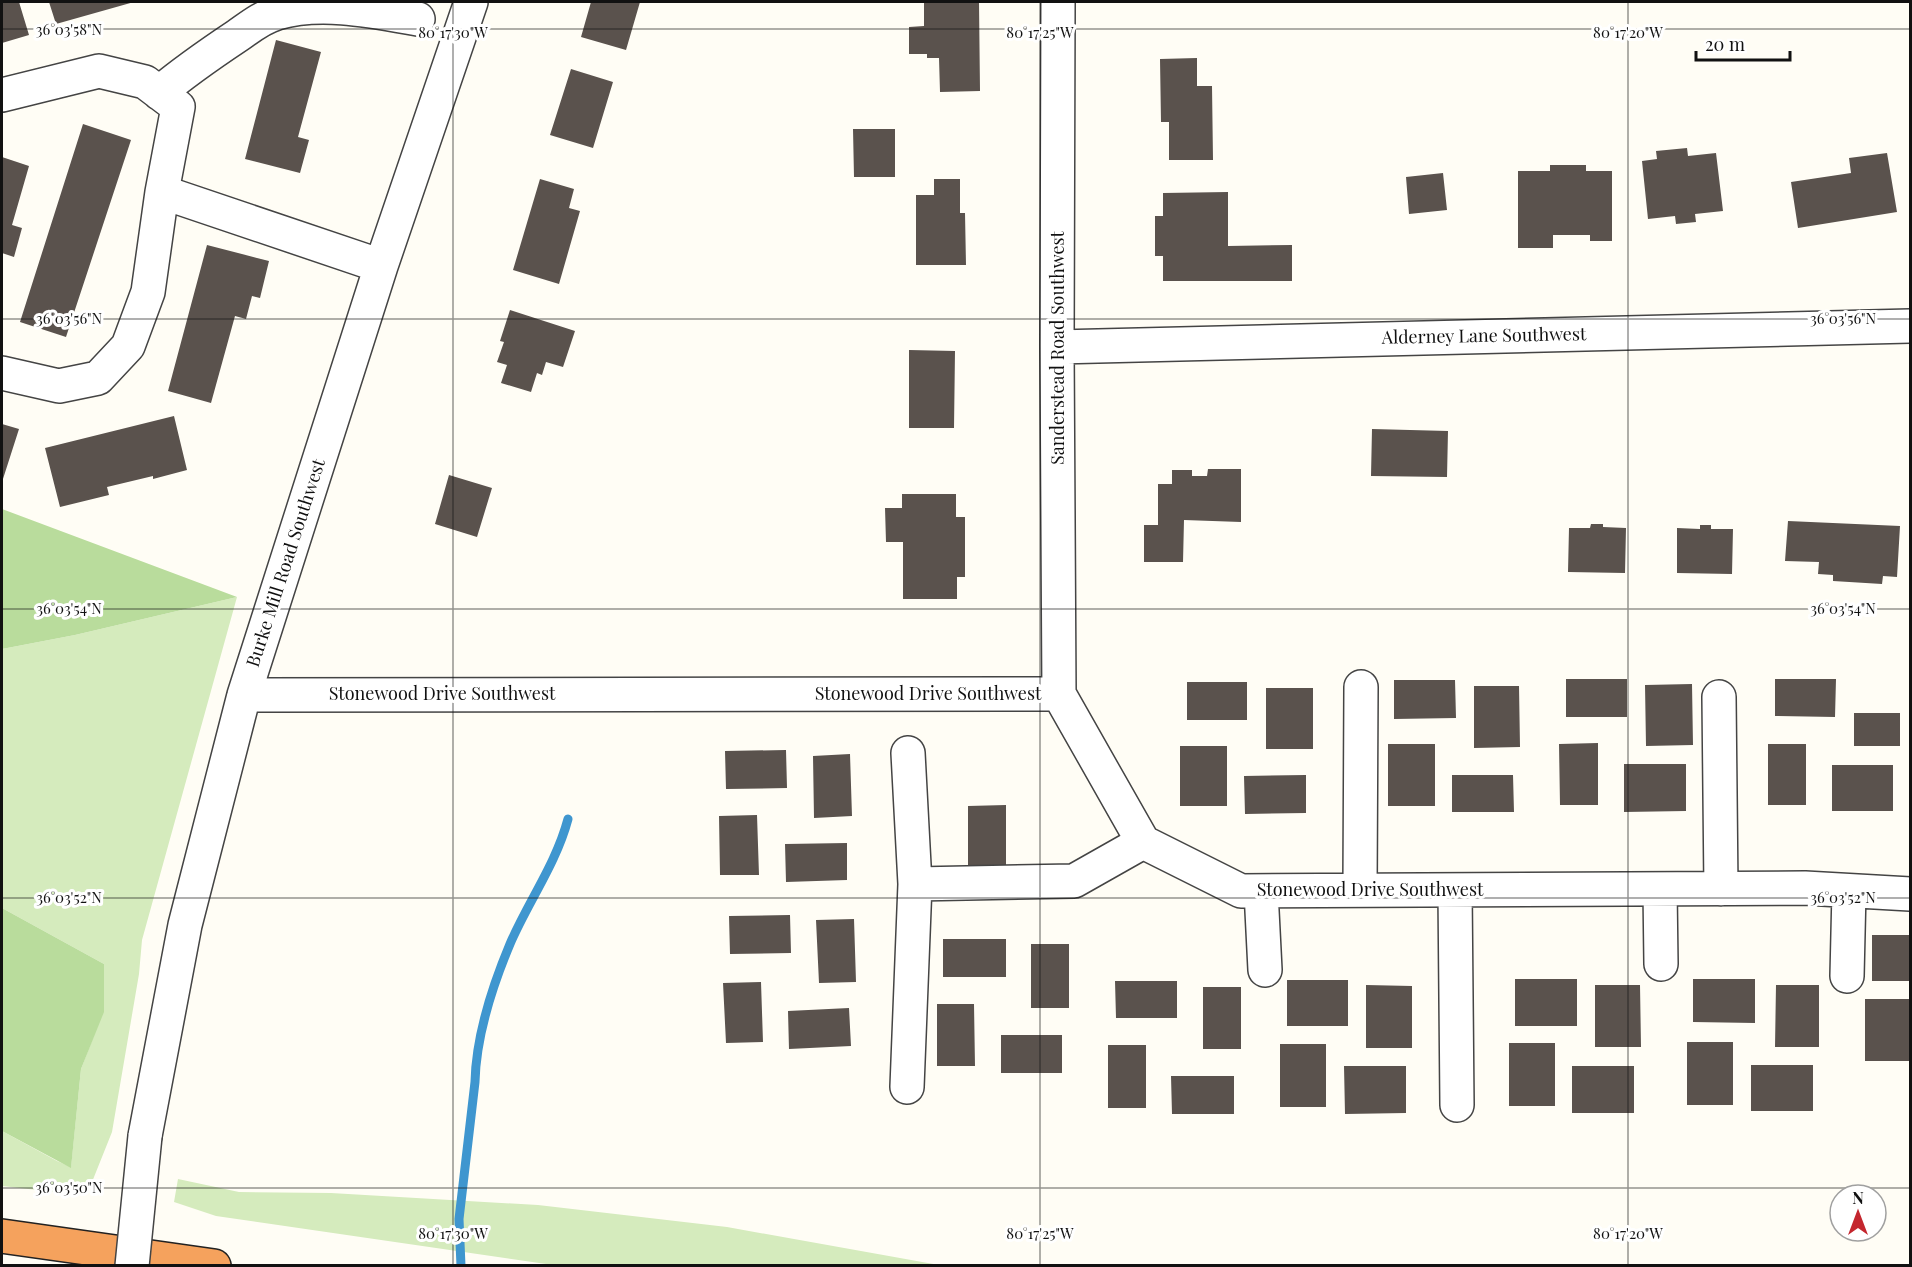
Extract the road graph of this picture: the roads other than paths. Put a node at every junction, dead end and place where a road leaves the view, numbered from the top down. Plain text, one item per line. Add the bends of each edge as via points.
1 (471, 2) edge
2 (1058, 2) edge
3 (418, 19) dead end
4 (159, 93) junction
5 (2, 95) edge
6 (162, 192) junction
7 (381, 266) junction
8 (1911, 326) edge
9 (1057, 347) junction
10 (2, 373) edge
11 (1362, 687) dead end
12 (1059, 693) junction
13 (244, 694) junction
14 (1719, 697) dead end
15 (908, 753) dead end
16 (1143, 842) junction
17 (915, 884) junction
18 (1660, 889) junction
19 (1721, 889) junction
20 (1360, 890) junction
21 (1455, 890) junction
22 (1261, 891) junction
23 (1848, 891) junction
24 (1911, 894) edge
25 (1661, 964) dead end
26 (1265, 970) dead end
27 (1847, 976) dead end
28 (907, 1087) dead end
29 (1457, 1105) dead end
30 (2, 1236) edge
31 (132, 1266) edge
32 (214, 1266) edge

1 - 7 street, Burke Mill Road Southwest
2 - 9 street, Sanderstead Road Southwest
3 - 4 street via 325,8 275,13 191,66
4 - 5 street via 145,82 99,71
4 - 6 street via 178,107
6 - 7 street
6 - 10 street via 148,292 128,346 98,378 59,386
7 - 13 street, Burke Mill Road Southwest
8 - 9 street, Alderney Lane Southwest
9 - 12 street, Sanderstead Road Southwest
11 - 20 street
12 - 13 street, Stonewood Drive Southwest
12 - 16 street, Stonewood Drive Southwest
13 - 31 street, Burke Mill Road Southwest, bridge via 185,925 145,1137
14 - 19 street
15 - 17 street
16 - 17 street via 1074,881
16 - 22 street, Stonewood Drive Southwest via 1241,891
17 - 28 street
18 - 19 street, Stonewood Drive Southwest
18 - 21 street, Stonewood Drive Southwest
18 - 25 street
19 - 23 street, Stonewood Drive Southwest
20 - 21 street, Stonewood Drive Southwest
20 - 22 street, Stonewood Drive Southwest
21 - 29 street
22 - 26 street
23 - 24 street, Stonewood Drive Southwest
23 - 27 street
30 - 32 highway

